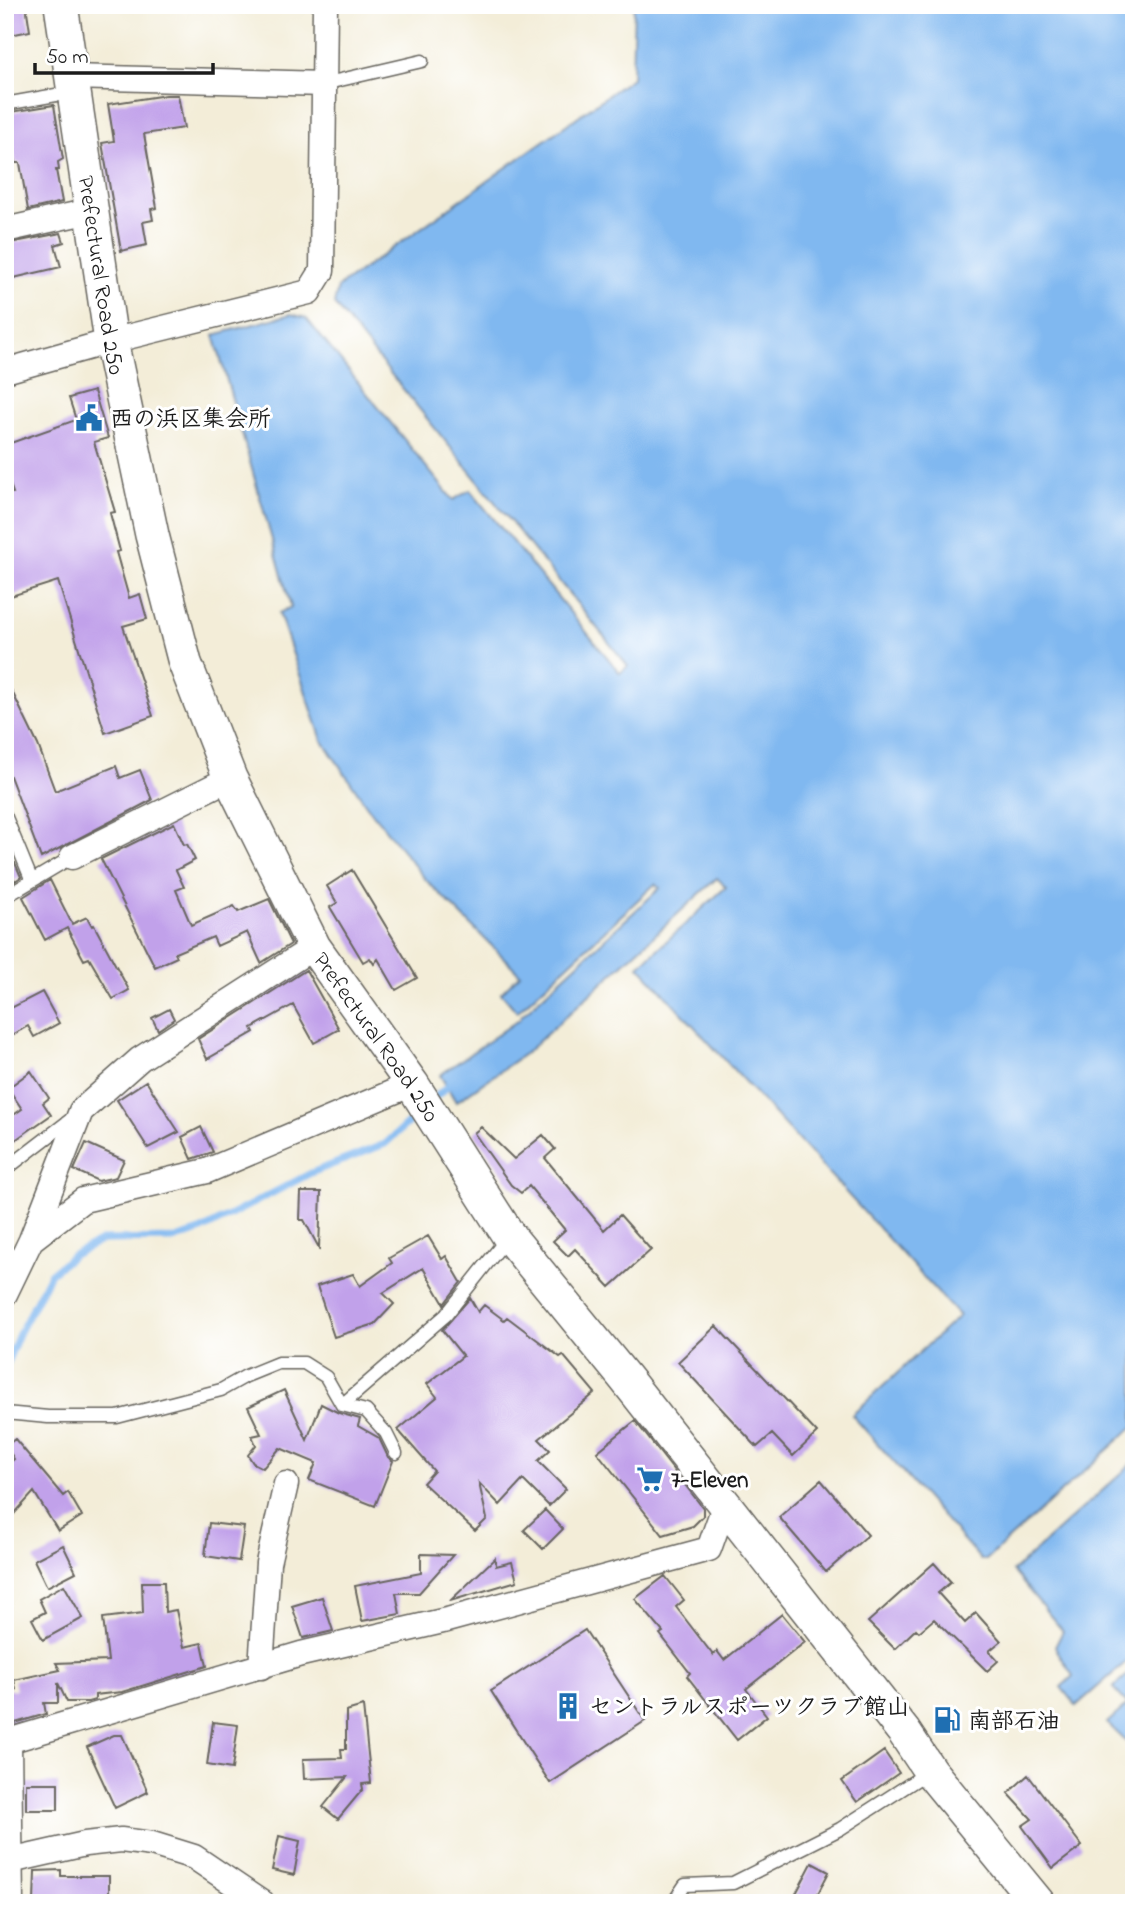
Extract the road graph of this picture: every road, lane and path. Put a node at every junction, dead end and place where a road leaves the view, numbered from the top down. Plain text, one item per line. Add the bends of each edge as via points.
1 (61, 5) edge
2 (325, 5) edge
3 (422, 61) dead end
4 (323, 84) junction
5 (72, 85) junction
6 (5, 104) edge
7 (90, 211) junction
8 (5, 230) edge
9 (111, 341) junction
10 (5, 371) edge
11 (230, 778) junction
12 (5, 816) edge
13 (72, 857) joint
14 (32, 881) junction
15 (5, 897) edge
16 (314, 947) junction
17 (414, 1087) junction
18 (81, 1111) junction
19 (5, 1170) edge
20 (509, 1236) junction
21 (31, 1240) junction
22 (5, 1294) edge
23 (342, 1405) junction
24 (10, 1413) edge
25 (396, 1454) dead end
26 (286, 1484) dead end
27 (725, 1504) junction
28 (261, 1667) junction
29 (7, 1742) edge
30 (930, 1771) junction
31 (10, 1861) junction
32 (11, 1903) edge
33 (262, 1903) edge
34 (673, 1903) edge
35 (1038, 1903) edge

1 - 5 main road, Prefectural Road 250
2 - 4 street
3 - 4 lane
4 - 5 street
4 - 9 street via 322,271 309,292
5 - 6 lane
5 - 7 main road, Prefectural Road 250
7 - 8 street
7 - 9 main road, Prefectural Road 250
9 - 10 street
9 - 11 main road, Prefectural Road 250 via 185,663
11 - 13 street
11 - 16 main road, Prefectural Road 250
12 - 14 lane
13 - 14 lane
14 - 15 lane
16 - 17 main road, Prefectural Road 250
16 - 18 street via 139,1059
17 - 20 main road, Prefectural Road 250
17 - 21 street via 207,1171 83,1200
18 - 19 lane
18 - 21 street
20 - 23 lane via 446,1315
20 - 27 main road, Prefectural Road 250
21 - 22 street
23 - 24 lane via 326,1377 304,1363 278,1363 220,1390 117,1417
23 - 25 lane via 366,1411 386,1433
26 - 28 street via 268,1563
27 - 28 street via 709,1549
27 - 30 main road, Prefectural Road 250
28 - 29 street
29 - 31 street
30 - 34 lane via 840,1829 733,1884 685,1885
30 - 35 main road, Prefectural Road 250
31 - 32 street
31 - 33 street via 85,1844 121,1840 152,1844 194,1857

